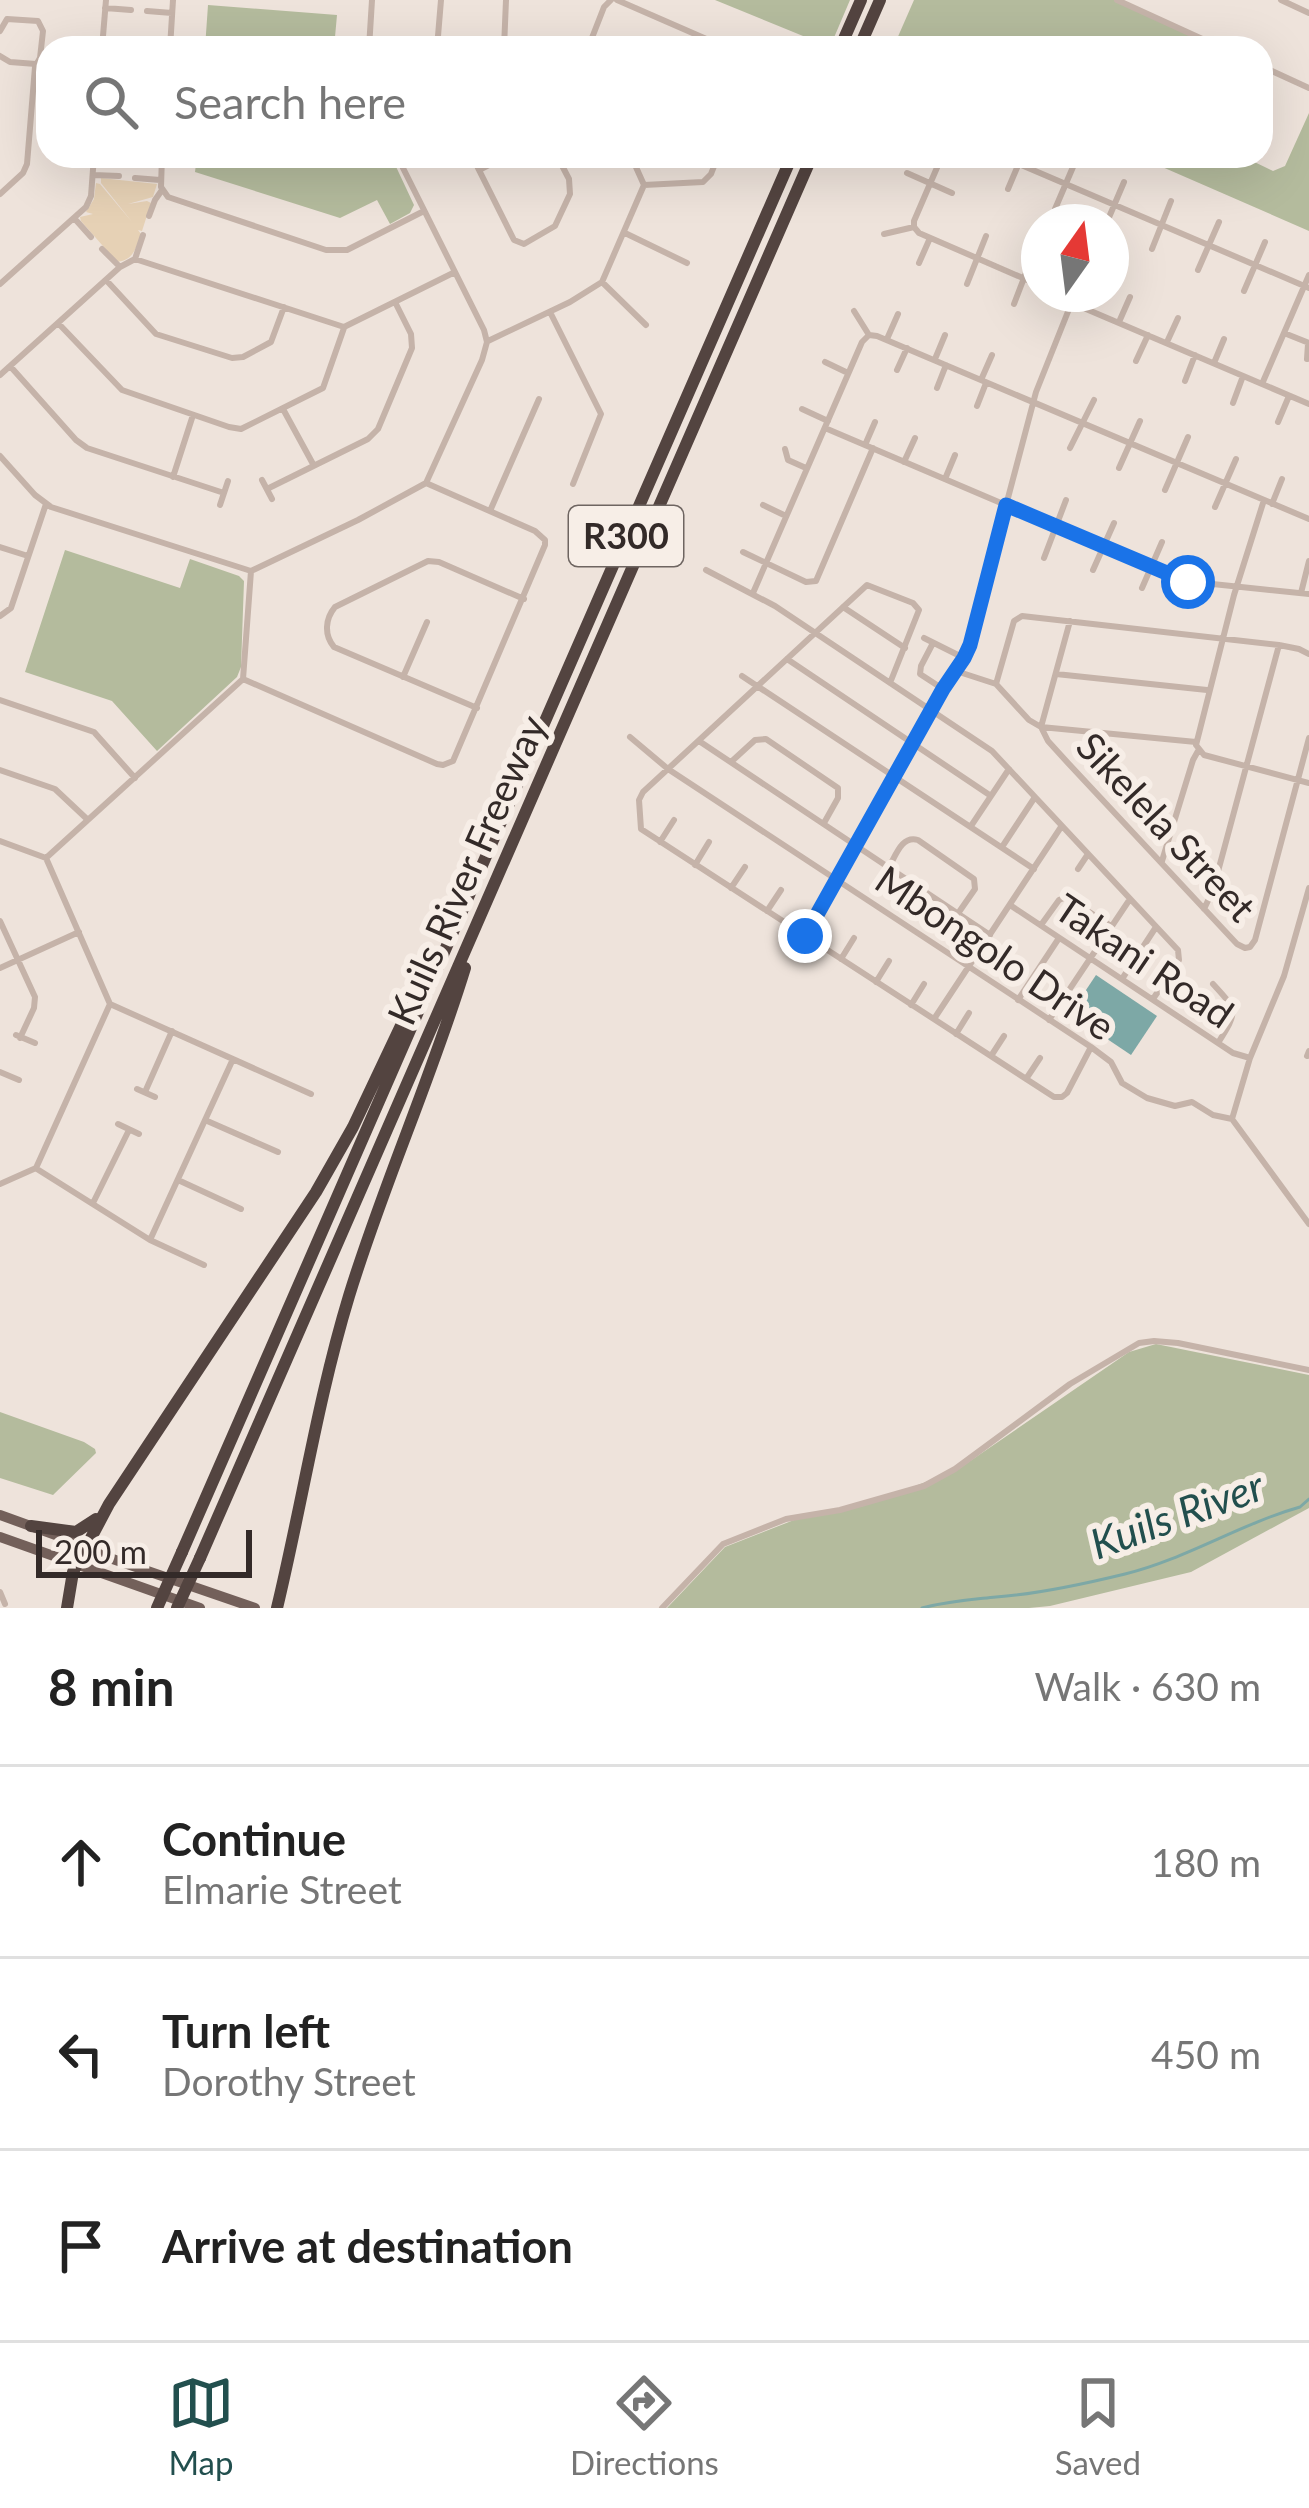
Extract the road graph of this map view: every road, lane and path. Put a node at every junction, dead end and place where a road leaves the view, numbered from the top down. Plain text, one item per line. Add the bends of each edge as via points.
1 (173, 0) edge
2 (373, 0) edge
3 (441, 0) edge
4 (506, 0) edge
5 (614, 0) edge
6 (861, 0) edge
7 (880, 0) edge
8 (1117, 0) edge
9 (1281, 0) edge
10 (106, 4) edge
11 (131, 10) dead end
12 (148, 11) dead end
13 (172, 13) junction
14 (1309, 13) edge
15 (0, 31) edge
16 (43, 36) edge
17 (103, 36) edge
18 (171, 36) edge
19 (370, 36) edge
20 (438, 36) edge
21 (504, 36) edge
22 (593, 36) edge
23 (699, 36) edge
24 (845, 36) edge
25 (865, 36) edge
26 (1196, 36) edge
27 (0, 56) edge
28 (36, 60) edge
29 (1273, 72) edge
30 (1309, 88) edge
31 (36, 105) edge
32 (93, 168) edge
33 (161, 168) edge
34 (403, 168) edge
35 (483, 168) edge
36 (563, 168) edge
37 (637, 168) edge
38 (713, 168) edge
39 (787, 168) edge
40 (807, 168) edge
41 (937, 168) edge
42 (1017, 168) edge
43 (1036, 168) edge
44 (1073, 168) edge
45 (479, 170) joint
46 (907, 172) dead end
47 (93, 175) junction
48 (119, 176) dead end
49 (135, 178) dead end
50 (160, 180) junction
51 (1124, 182) dead end
52 (930, 183) junction
53 (1066, 184) junction
54 (644, 185) junction
55 (1008, 189) dead end
56 (162, 190) junction
57 (952, 193) dead end
58 (0, 194) edge
59 (1172, 201) dead end
60 (1057, 204) edge
61 (1112, 204) edge
62 (1114, 204) edge
63 (1129, 211) edge
64 (424, 212) junction
65 (149, 216) dead end
66 (74, 218) junction
67 (1219, 222) dead end
68 (1161, 225) junction
69 (914, 227) junction
70 (625, 233) junction
71 (884, 234) dead end
72 (143, 235) dead end
73 (986, 236) dead end
74 (91, 237) dead end
75 (930, 238) junction
76 (1265, 242) dead end
77 (1209, 245) junction
78 (102, 249) dead end
79 (1152, 249) dead end
80 (977, 258) junction
81 (135, 260) junction
82 (687, 263) dead end
83 (919, 263) dead end
84 (1256, 265) junction
85 (120, 267) junction
86 (1198, 270) dead end
87 (455, 272) junction
88 (1309, 275) edge
89 (1021, 278) edge
90 (106, 280) junction
91 (602, 282) junction
92 (0, 284) edge
93 (967, 284) dead end
94 (1021, 286) edge
95 (1306, 287) edge
96 (1244, 290) dead end
97 (1130, 298) dead end
98 (394, 302) junction
99 (1014, 304) dead end
100 (284, 307) junction
101 (854, 311) dead end
102 (550, 312) junction
103 (1069, 312) edge
104 (1099, 312) edge
105 (898, 314) dead end
106 (1178, 318) dead end
107 (58, 323) junction
108 (1119, 323) junction
109 (646, 325) dead end
110 (344, 327) junction
111 (1284, 333) junction
112 (869, 335) junction
113 (945, 335) dead end
114 (1148, 335) junction
115 (1224, 339) dead end
116 (887, 340) junction
117 (487, 342) junction
118 (1167, 343) junction
119 (1309, 343) edge
120 (907, 348) junction
121 (992, 356) dead end
122 (1196, 356) junction
123 (1307, 359) edge
124 (934, 360) junction
125 (1136, 361) dead end
126 (824, 362) dead end
127 (1214, 363) junction
128 (946, 365) junction
129 (10, 366) junction
130 (897, 370) dead end
131 (849, 373) junction
132 (0, 375) edge
133 (1243, 376) junction
134 (984, 381) junction
135 (1185, 381) dead end
136 (1262, 384) junction
137 (937, 388) dead end
138 (1289, 396) junction
139 (539, 399) dead end
140 (1094, 400) dead end
141 (1033, 403) junction
142 (1232, 403) dead end
143 (1309, 404) edge
144 (977, 406) dead end
145 (284, 409) junction
146 (802, 410) dead end
147 (193, 415) junction
148 (1140, 421) dead end
149 (875, 422) dead end
150 (1278, 422) dead end
151 (826, 424) junction
152 (1082, 424) junction
153 (1188, 437) dead end
154 (915, 438) dead end
155 (1130, 444) junction
156 (869, 447) junction
157 (1070, 448) dead end
158 (785, 449) dead end
159 (955, 455) dead end
160 (0, 456) edge
161 (1236, 459) dead end
162 (904, 462) junction
163 (1177, 464) junction
164 (313, 465) junction
165 (1119, 468) dead end
166 (807, 469) junction
167 (173, 477) junction
168 (945, 479) junction
169 (1282, 479) dead end
170 (262, 480) dead end
171 (228, 481) dead end
172 (426, 483) junction
173 (573, 484) dead end
174 (1225, 484) junction
175 (267, 489) junction
176 (1165, 490) dead end
177 (224, 494) junction
178 (272, 499) dead end
179 (1066, 500) dead end
180 (1268, 502) junction
181 (46, 504) junction
182 (220, 505) dead end
183 (763, 505) dead end
184 (1006, 505) junction
185 (1215, 507) dead end
186 (489, 512) junction
187 (787, 516) junction
188 (1309, 519) edge
189 (1114, 523) dead end
190 (1056, 526) junction
191 (1162, 542) dead end
192 (0, 547) edge
193 (1103, 547) junction
194 (743, 552) dead end
195 (28, 556) junction
196 (1043, 558) dead end
197 (1309, 561) edge
198 (766, 563) junction
199 (1151, 567) junction
200 (706, 570) dead end
201 (1093, 570) dead end
202 (251, 572) junction
203 (1238, 586) junction
204 (1142, 589) dead end
205 (753, 593) junction
206 (1305, 594) edge
207 (524, 599) junction
208 (842, 606) junction
209 (0, 616) edge
210 (1070, 621) junction
211 (427, 622) dead end
212 (815, 632) junction
213 (924, 638) dead end
214 (1223, 638) junction
215 (933, 643) junction
216 (1279, 645) junction
217 (905, 648) junction
218 (1309, 654) edge
219 (964, 658) junction
220 (787, 659) junction
221 (956, 671) junction
222 (1056, 674) junction
223 (742, 676) dead end
224 (403, 677) junction
225 (243, 680) junction
226 (890, 683) junction
227 (996, 684) junction
228 (758, 686) junction
229 (943, 689) junction
230 (1208, 690) junction
231 (0, 700) edge
232 (477, 708) junction
233 (932, 710) junction
234 (1041, 727) junction
235 (630, 737) dead end
236 (1309, 738) edge
237 (699, 741) junction
238 (913, 744) junction
239 (1197, 747) junction
240 (731, 762) junction
241 (1246, 766) junction
242 (668, 769) junction
243 (1009, 769) junction
244 (0, 770) edge
245 (894, 776) junction
246 (135, 778) junction
247 (1298, 780) junction
248 (1309, 783) edge
249 (991, 796) junction
250 (1035, 797) junction
251 (88, 820) junction
252 (674, 820) dead end
253 (824, 824) junction
254 (1062, 826) junction
255 (971, 827) junction
256 (0, 841) edge
257 (659, 842) junction
258 (709, 842) dead end
259 (856, 846) junction
260 (1002, 848) junction
261 (1088, 854) junction
262 (46, 858) junction
263 (1162, 863) junction
264 (695, 865) junction
265 (745, 867) dead end
266 (889, 867) junction
267 (1034, 869) junction
268 (1078, 869) dead end
269 (837, 880) junction
270 (731, 888) junction
271 (1309, 888) edge
272 (781, 890) dead end
273 (1130, 898) junction
274 (1010, 904) junction
275 (1204, 909) junction
276 (767, 911) junction
277 (958, 914) junction
278 (460, 917) junction
279 (0, 920) edge
280 (476, 926) junction
281 (1041, 926) junction
282 (1111, 926) junction
283 (1156, 926) junction
284 (80, 932) junction
285 (990, 935) junction
286 (805, 936) junction
287 (854, 938) dead end
288 (1060, 938) junction
289 (1090, 958) junction
290 (841, 959) junction
291 (18, 960) junction
292 (890, 961) dead end
293 (968, 967) junction
294 (0, 968) edge
295 (1121, 979) junction
296 (876, 982) junction
297 (925, 984) dead end
298 (1213, 984) dead end
299 (1153, 999) junction
300 (1018, 1000) junction
301 (110, 1004) junction
302 (911, 1005) junction
303 (969, 1013) dead end
304 (934, 1019) junction
305 (1048, 1021) junction
306 (172, 1031) junction
307 (956, 1034) junction
308 (1004, 1036) dead end
309 (35, 1043) dead end
310 (1218, 1043) junction
311 (1090, 1046) junction
312 (991, 1056) junction
313 (232, 1058) junction
314 (1040, 1058) dead end
315 (1250, 1058) junction
316 (2, 1073) edge
317 (1026, 1079) junction
318 (20, 1080) dead end
319 (0, 1084) edge
320 (311, 1094) dead end
321 (155, 1097) dead end
322 (206, 1120) junction
323 (1232, 1120) junction
324 (118, 1124) dead end
325 (129, 1130) junction
326 (139, 1134) dead end
327 (278, 1152) dead end
328 (36, 1168) junction
329 (178, 1180) junction
330 (0, 1184) edge
331 (92, 1204) junction
332 (241, 1209) dead end
333 (1309, 1224) edge
334 (150, 1240) junction
335 (204, 1265) dead end
336 (1309, 1370) edge
337 (109, 1504) junction
338 (0, 1515) edge
339 (31, 1526) junction
340 (0, 1537) edge
341 (86, 1546) junction
342 (76, 1564) junction
343 (0, 1592) edge
344 (4, 1604) dead end
345 (67, 1608) edge
346 (158, 1608) edge
347 (177, 1608) edge
348 (200, 1608) edge
349 (255, 1608) edge
350 (277, 1608) edge
351 (662, 1608) edge

1 - 13 street
2 - 19 street
3 - 20 street
4 - 21 street
5 - 22 street
5 - 23 street
6 - 24 highway
7 - 25 highway
8 - 26 street
9 - 14 street
10 - 11 street
10 - 17 street
12 - 13 street
13 - 18 street
15 - 16 street via 7,19 38,21
27 - 28 street
29 - 30 street
31 - 58 street via 28,164
32 - 47 street
33 - 50 street
34 - 64 street
35 - 45 street
36 - 45 street via 570,194 555,226 527,243 514,239
37 - 54 street
38 - 54 street via 703,182
39 - 278 highway, Kuils River Freeway / R300
40 - 280 highway, Kuils River Freeway / R300
41 - 52 street
42 - 55 street
43 - 53 street
44 - 53 street
46 - 52 street
47 - 48 street
47 - 66 street via 89,202
49 - 50 street
50 - 56 street
51 - 62 street
52 - 57 street
52 - 69 street
53 - 60 street
53 - 61 street
54 - 70 street
56 - 64 street via 336,252
56 - 65 street
59 - 68 street
63 - 68 street
64 - 87 street
66 - 74 street
66 - 92 street
67 - 77 street
68 - 77 street
68 - 79 street
69 - 71 street
69 - 75 street
70 - 82 street
70 - 91 street
72 - 81 street
73 - 80 street
75 - 80 street
75 - 83 street
76 - 84 street
77 - 84 street
77 - 86 street
78 - 85 street
80 - 89 street
80 - 93 street
81 - 85 street
81 - 100 street
84 - 95 street
84 - 96 street
85 - 90 street
87 - 98 street
87 - 117 street
88 - 95 street
90 - 100 street via 156,334 232,358 271,342
90 - 107 street
91 - 102 street
91 - 109 street
94 - 99 street
95 - 111 street
97 - 108 street
98 - 110 street
98 - 164 street via 412,344 378,430
100 - 110 street
101 - 112 street
102 - 117 street
102 - 173 street via 601,414
103 - 141 street
104 - 108 street
105 - 116 street
106 - 118 street
107 - 129 street
107 - 147 street via 122,390
108 - 114 street
110 - 145 street via 323,388
111 - 119 street
111 - 136 street
112 - 116 street
112 - 131 street
113 - 124 street
114 - 118 street
114 - 125 street
115 - 127 street
116 - 120 street
117 - 172 street
118 - 122 street
119 - 123 street
120 - 124 street
120 - 130 street
121 - 134 street
122 - 127 street
122 - 135 street
124 - 128 street
126 - 131 street
127 - 133 street
128 - 134 street
128 - 137 street
129 - 132 street
129 - 167 street via 87,448
131 - 151 street
133 - 136 street
133 - 142 street
134 - 141 street
134 - 144 street
136 - 138 street
138 - 143 street
138 - 150 street
139 - 186 street
140 - 152 street
141 - 152 street
141 - 184 street
145 - 147 street via 241,428
145 - 164 street
146 - 151 street
147 - 167 street
148 - 155 street
149 - 156 street
151 - 156 street
151 - 166 street
152 - 155 street
152 - 157 street
153 - 163 street
154 - 162 street
155 - 163 street
155 - 165 street
156 - 162 street
156 - 198 street via 818,579 806,582
158 - 166 street via 786,459
159 - 168 street
160 - 181 street
161 - 174 street
162 - 168 street
163 - 174 street
163 - 176 street
164 - 175 street
166 - 187 street
167 - 177 street
168 - 184 street
169 - 180 street
170 - 175 street
171 - 177 street
172 - 186 street
172 - 202 street
174 - 180 street
174 - 185 street
175 - 178 street
177 - 182 street
179 - 190 street
180 - 188 street
180 - 203 street
181 - 195 street
181 - 202 street
183 - 187 street
184 - 190 street
184 - 219 street
186 - 207 street via 545,540
187 - 198 street
189 - 193 street
190 - 193 street
190 - 196 street
191 - 199 street
192 - 195 street
193 - 199 street
193 - 201 street
194 - 198 street
195 - 209 street via 11,608
197 - 206 street
198 - 205 street
199 - 203 street via 1184,581
199 - 204 street
200 - 205 street
202 - 225 street
203 - 206 street
203 - 214 street
205 - 212 street
207 - 224 street via 434,561 335,607 327,632 334,647
207 - 232 street
208 - 212 street
208 - 217 street
208 - 217 street via 867,585 916,604
210 - 214 street
210 - 222 street
210 - 227 street via 1016,619
211 - 224 street
212 - 220 street
212 - 226 street
213 - 215 street
214 - 216 street
214 - 230 street
215 - 219 street
215 - 229 street via 920,674
216 - 218 street
216 - 241 street
217 - 226 street
219 - 221 street
220 - 228 street
220 - 238 street
221 - 227 street, Sikelela Street
221 - 229 street
222 - 230 street
222 - 234 street
223 - 228 street
224 - 232 street
225 - 232 street via 443,765 456,756
225 - 246 street
226 - 233 street
227 - 234 street, Sikelela Street
228 - 237 street
228 - 245 street
229 - 233 street
230 - 239 street
231 - 246 street via 94,732
233 - 238 street
233 - 243 street
234 - 239 street
234 - 263 street, Sikelela Street
235 - 242 street, Mbongolo Drive
236 - 247 street, Sikelela Street
237 - 240 street
237 - 242 street
238 - 245 street
238 - 249 street
239 - 241 street
239 - 263 street
240 - 253 street
240 - 253 street via 755,740 769,740 838,788
241 - 247 street
241 - 275 street
242 - 257 street via 639,800 641,829
242 - 269 street, Mbongolo Drive
243 - 249 street
243 - 250 street
244 - 251 street via 55,788
245 - 255 street
245 - 259 street
246 - 251 street
247 - 248 street
247 - 275 street, Sikelela Street via 1252,945 1239,946
249 - 255 street
250 - 254 street
250 - 260 street
251 - 262 street
252 - 257 street
253 - 259 street
254 - 261 street
254 - 267 street
255 - 260 street
256 - 262 street
257 - 264 street
258 - 264 street
259 - 266 street
259 - 269 street
260 - 267 street
261 - 268 street
261 - 273 street
262 - 284 street
263 - 275 street, Sikelela Street
264 - 270 street
265 - 270 street
266 - 277 street
266 - 277 street via 912,838 973,876 975,889
267 - 274 street
269 - 286 street
269 - 293 street, Mbongolo Drive
270 - 276 street
271 - 315 street
272 - 276 street
273 - 282 street
273 - 283 street
274 - 281 street, Takani Road
274 - 285 street
276 - 286 street
277 - 285 street
278 - 337 highway via 316,1192
278 - 346 highway, Kuils River Freeway / R300, bridge
279 - 291 street
280 - 347 highway, Kuils River Freeway / R300, bridge
280 - 350 highway via 344,1316
281 - 282 street via 1066,897
281 - 288 street, Takani Road
282 - 289 street
283 - 295 street
283 - 299 street via 1180,958
284 - 291 street
284 - 301 street
285 - 293 street
286 - 290 street
287 - 290 street
288 - 289 street, Takani Road
288 - 300 street
289 - 295 street, Takani Road
289 - 305 street
290 - 296 street
291 - 294 street
291 - 309 street via 35,997 18,1036
292 - 296 street
293 - 300 street, Mbongolo Drive
293 - 304 street
295 - 299 street, Takani Road
296 - 302 street
297 - 302 street
298 - 310 street via 1233,1010
299 - 310 street, Takani Road
300 - 305 street, Mbongolo Drive
301 - 306 street
301 - 328 street
302 - 304 street
303 - 307 street
304 - 307 street
305 - 311 street, Mbongolo Drive
306 - 313 street
306 - 321 street via 141,1091
307 - 312 street
308 - 312 street
310 - 315 street, Takani Road
311 - 317 street via 1062,1097
311 - 323 street, Mbongolo Drive via 1147,1098 1192,1102
312 - 317 street
313 - 320 street
313 - 322 street
314 - 317 street
315 - 323 street
316 - 318 street
316 - 319 street
322 - 327 street
322 - 329 street
323 - 333 street
324 - 325 street
325 - 326 street
325 - 331 street
328 - 330 street
328 - 331 street
329 - 332 street
329 - 334 street
331 - 334 street
334 - 335 street
336 - 351 street via 1178,1343 1139,1343 924,1486 723,1544
337 - 339 highway via 76,1532
337 - 341 highway
338 - 339 main road
339 - 341 main road
340 - 342 main road
341 - 342 highway
341 - 349 main road
342 - 345 highway
342 - 348 main road
343 - 344 street

